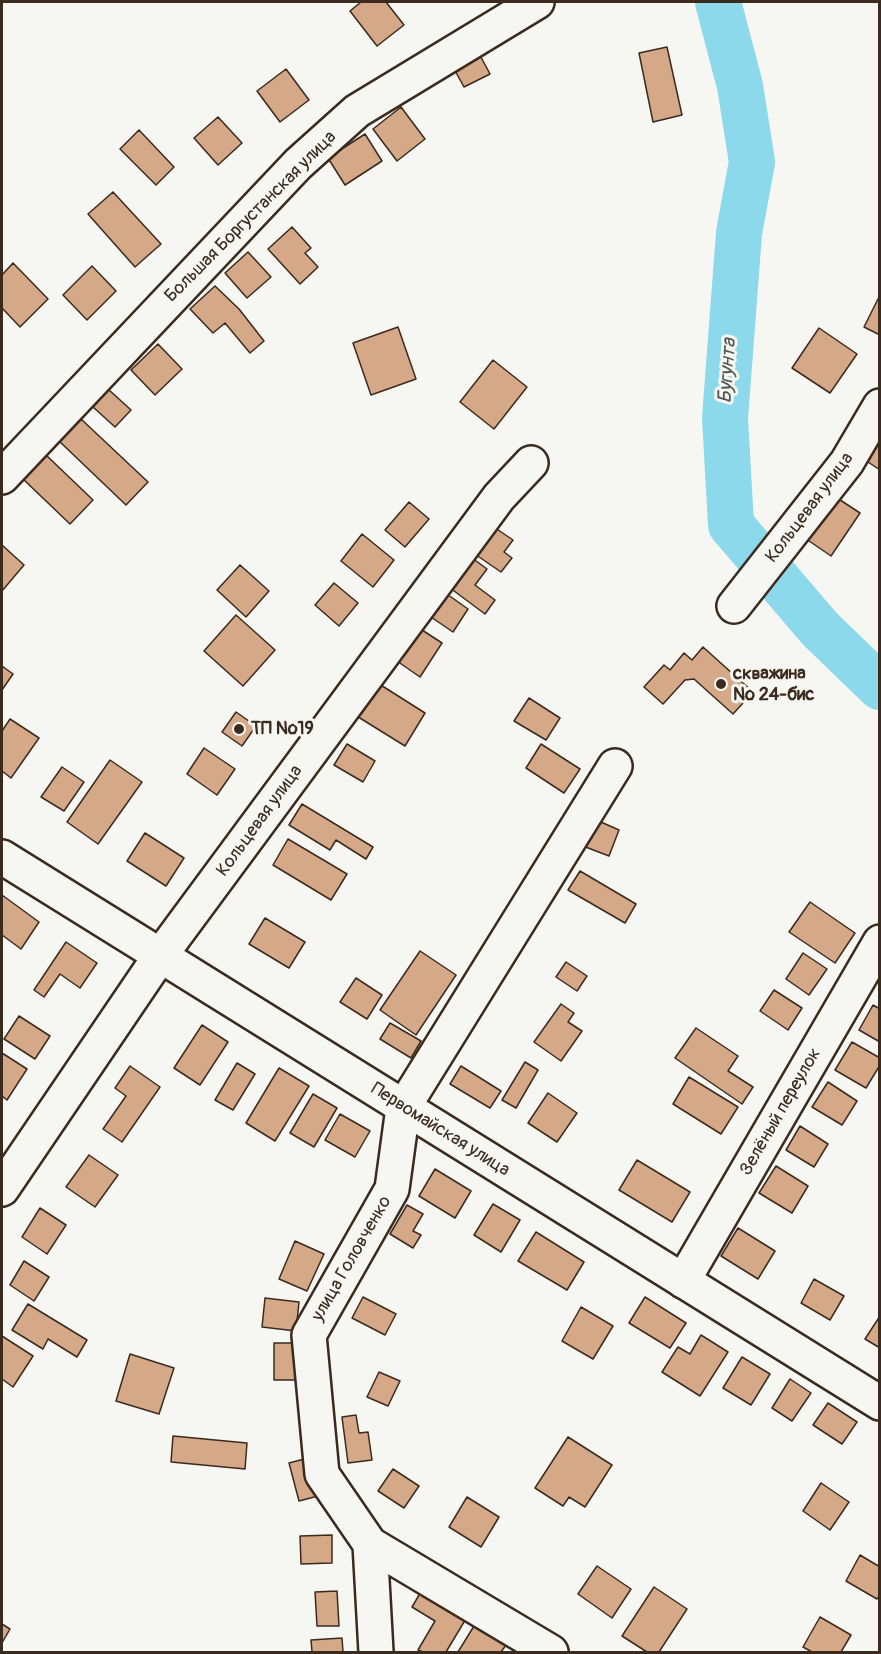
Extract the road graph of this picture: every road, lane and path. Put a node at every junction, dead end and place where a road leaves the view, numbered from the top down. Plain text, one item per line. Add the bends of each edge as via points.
1 (537, 2) edge
2 (879, 406) edge
3 (531, 463) dead end
4 (2, 477) edge
5 (735, 606) dead end
6 (615, 766) dead end
7 (2, 857) edge
8 (879, 942) edge
9 (160, 956) junction
10 (403, 1108) junction
11 (2, 1189) edge
12 (683, 1281) junction
13 (879, 1403) edge
14 (370, 1544) junction
15 (376, 1653) edge
16 (551, 1653) edge

1 - 4 street, Большая Боргустанская улица via 357,111 298,164
2 - 5 street, Кольцевая улица via 847,462
3 - 9 street, Кольцевая улица via 499,497
6 - 10 street, улица Головченко
7 - 9 street, Первомайская улица
8 - 12 street, Зелёный переулок
9 - 10 street, Первомайская улица
9 - 11 street, Кольцевая улица
10 - 12 street, Первомайская улица
10 - 14 street, улица Головченко via 392,1189 309,1335 321,1474
12 - 13 street, Первомайская улица
14 - 15 street
14 - 16 street

